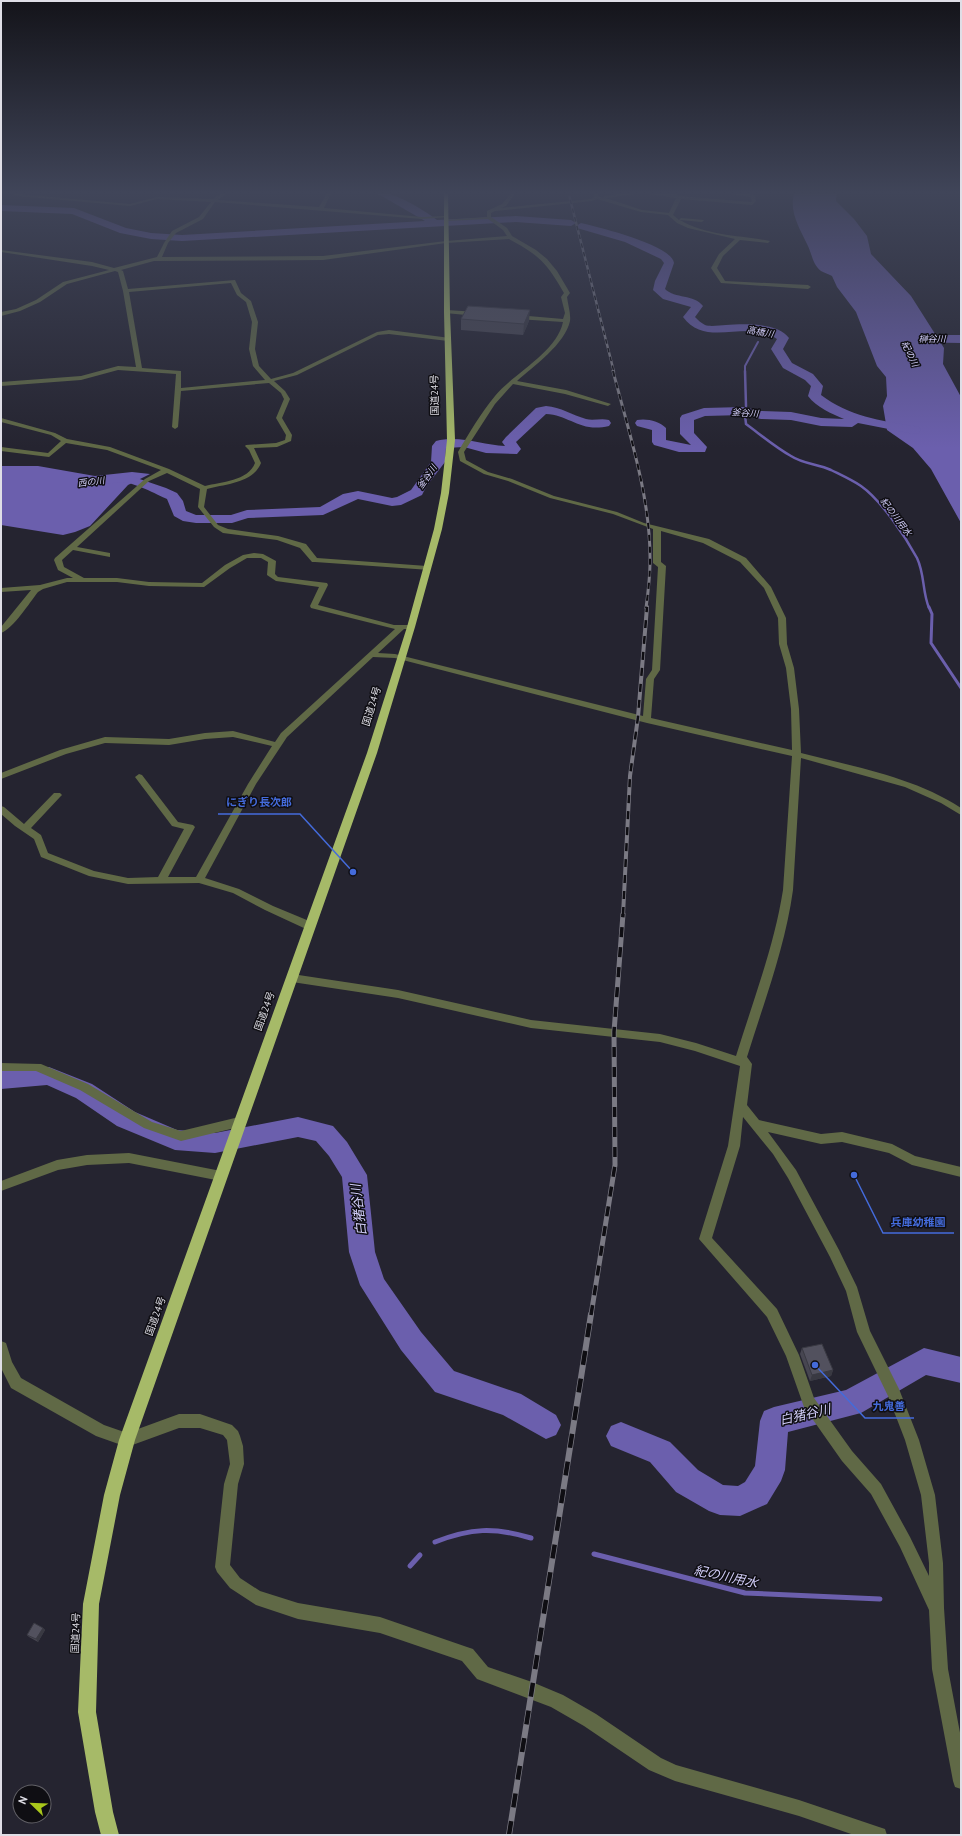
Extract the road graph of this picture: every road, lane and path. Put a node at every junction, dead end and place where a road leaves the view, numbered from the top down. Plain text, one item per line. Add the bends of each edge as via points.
1 (88, 277) edge
2 (122, 277) edge
3 (446, 277) edge
4 (557, 277) edge
5 (719, 277) edge
6 (808, 287) dead end
7 (126, 291) junction
8 (447, 312) junction
9 (1, 314) edge
10 (484, 315) edge
11 (508, 317) edge
12 (567, 321) junction
13 (448, 339) junction
14 (139, 368) junction
15 (269, 381) junction
16 (512, 382) junction
17 (1, 384) edge
18 (178, 390) junction
19 (608, 404) dead end
20 (1, 420) edge
21 (175, 427) dead end
22 (65, 441) junction
23 (1, 449) edge
24 (167, 470) junction
25 (204, 488) junction
26 (656, 527) junction
27 (74, 548) junction
28 (107, 555) dead end
29 (427, 568) junction
30 (84, 580) junction
31 (40, 587) junction
32 (1, 590) edge
33 (406, 627) junction
34 (1, 631) edge
35 (373, 654) junction
36 (402, 658) junction
37 (647, 720) junction
38 (278, 745) junction
39 (796, 754) junction
40 (1, 776) edge
41 (139, 777) dead end
42 (57, 795) dead end
43 (1, 809) edge
44 (961, 812) edge
45 (25, 828) junction
46 (160, 880) junction
47 (199, 880) junction
48 (310, 926) junction
49 (292, 978) junction
50 (746, 1064) junction
51 (1, 1068) edge
52 (741, 1106) junction
53 (239, 1122) junction
54 (756, 1124) junction
55 (961, 1172) edge
56 (221, 1176) junction
57 (1, 1186) edge
58 (1, 1347) edge
59 (127, 1440) junction
60 (936, 1608) junction
61 (961, 1781) edge
62 (110, 1835) edge
63 (879, 1835) edge

1 - 9 street via 65,283 38,301
2 - 7 street
3 - 8 highway, 国道24号
4 - 12 street via 567,293 564,297
5 - 6 street via 722,282
7 - 14 street
7 - 15 street via 232,281 239,294 248,301 256,330 253,357 256,366
8 - 10 street
8 - 13 highway, 国道24号
11 - 12 street
12 - 16 street via 554,345
13 - 15 street via 389,332 377,334 295,374
13 - 29 highway, 国道24号 via 450,443 439,522
14 - 17 street via 118,368 81,378
14 - 18 street via 179,372
15 - 18 street
15 - 25 street via 287,398 279,418 289,435 288,441 277,445 248,446 258,463 247,477
16 - 19 street via 566,392
16 - 26 street via 498,396 466,443 461,452 463,461 486,473 552,497 615,513
18 - 21 street
20 - 22 street via 52,434
22 - 23 street via 49,455
22 - 24 street via 108,448
24 - 25 street
24 - 27 street via 147,480
25 - 29 street via 201,507 216,526 226,531 278,538 304,546 316,560
26 - 37 street via 657,563 662,566 656,670 650,679
26 - 39 street via 697,538 743,560 767,587 782,618 783,644 790,668 795,709
27 - 28 street
27 - 30 street via 58,560 61,568
29 - 33 highway, 国道24号
30 - 31 street via 67,580
30 - 33 street via 204,585 247,555 266,556 272,561 271,575 276,579 324,585 314,606 394,628
31 - 32 street
31 - 34 street
33 - 35 street
33 - 36 highway, 国道24号
35 - 36 street
35 - 38 street via 284,735
36 - 37 street
36 - 48 highway, 国道24号 via 372,753
37 - 39 street
38 - 40 street via 233,734 169,742 104,740 63,752
38 - 47 street via 252,784
39 - 44 street via 908,785 944,801
39 - 50 street via 786,911 742,1058
41 - 46 street via 175,824 190,828
42 - 45 street
43 - 45 street
45 - 46 street via 38,837 44,855 85,871 128,881
46 - 47 street
47 - 48 street via 236,891
48 - 49 highway, 国道24号
49 - 50 street via 398,994 531,1024 660,1038
49 - 53 highway, 国道24号
50 - 52 street
51 - 53 street via 37,1067 84,1087 148,1125 181,1136
52 - 54 street
52 - 60 street via 734,1146 705,1239 772,1313 813,1407 847,1456 876,1489
53 - 56 highway, 国道24号
54 - 55 street via 821,1139 842,1137 892,1149 912,1160
54 - 60 street via 792,1174 835,1254 852,1291 864,1332 912,1440 928,1495 936,1563
56 - 57 street via 122,1158 57,1164
56 - 59 highway, 国道24号
58 - 59 street via 16,1383 101,1432
59 - 62 highway, 国道24号 via 112,1495 91,1604 87,1712
59 - 63 street via 179,1421 200,1421 227,1430 233,1436 237,1464 231,1484 222,1567 235,1583 256,1597 298,1611 380,1625 466,1655 483,1673 557,1701 655,1764 675,1773 799,1808
60 - 61 street via 940,1669

